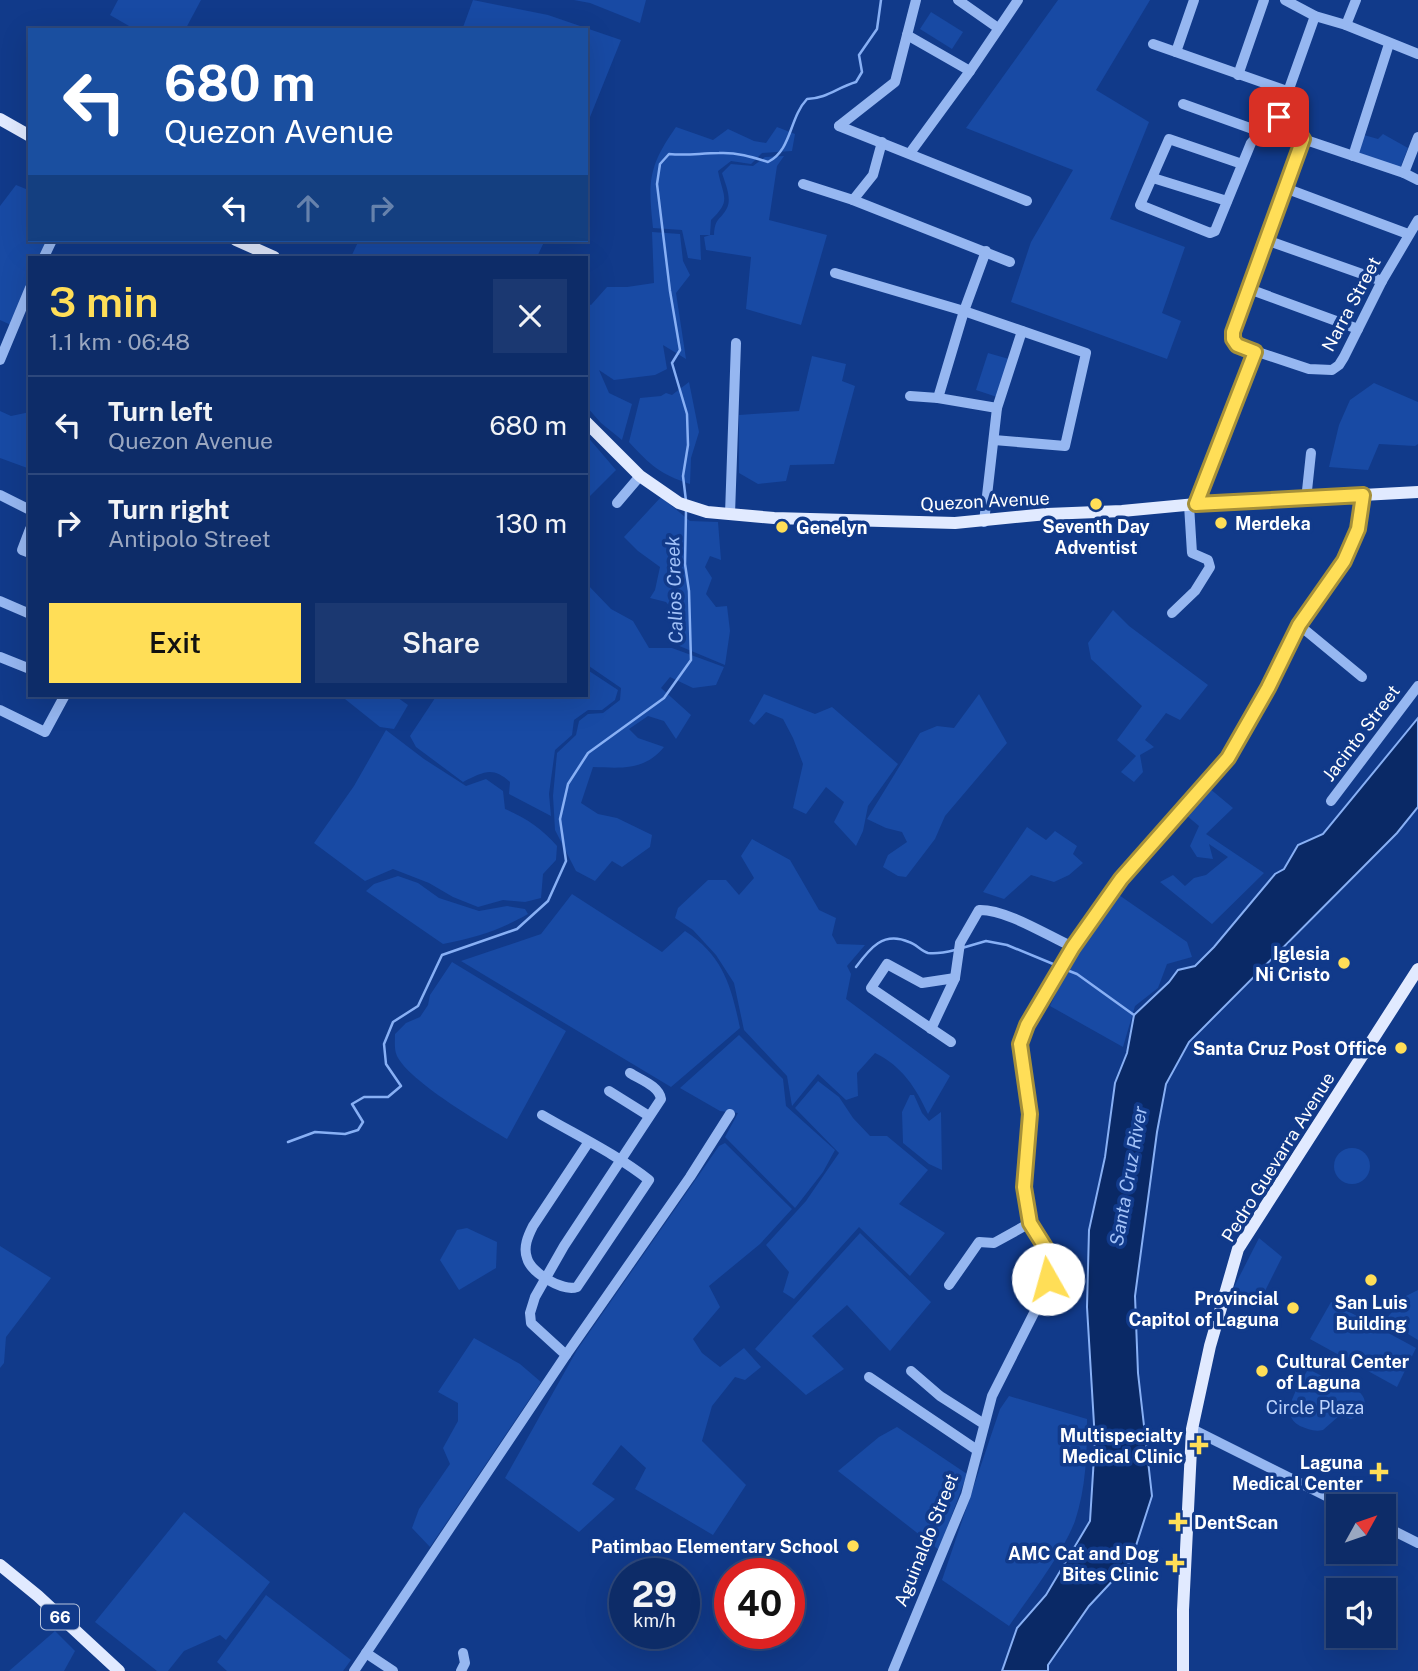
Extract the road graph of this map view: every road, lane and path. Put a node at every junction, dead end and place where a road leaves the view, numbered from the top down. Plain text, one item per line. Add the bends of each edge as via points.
1 (916, 0) edge
2 (958, 0) edge
3 (1018, 0) edge
4 (1194, 0) edge
5 (1264, 0) edge
6 (1285, 0) edge
7 (1356, 0) edge
8 (1315, 16) junction
9 (1346, 25) junction
10 (998, 28) junction
11 (907, 36) junction
12 (1153, 44) dead end
13 (1389, 44) junction
14 (1176, 52) junction
15 (1418, 54) edge
16 (970, 71) junction
17 (1238, 75) junction
18 (1287, 91) junction
19 (1184, 104) dead end
20 (0, 119) edge
21 (1279, 121) junction
22 (1261, 132) junction
23 (28, 135) edge
24 (1418, 137) edge
25 (1303, 139) junction
26 (882, 142) junction
27 (910, 153) junction
28 (1353, 156) junction
29 (1242, 164) junction
30 (1404, 173) junction
31 (1153, 178) junction
32 (1418, 180) edge
33 (803, 184) dead end
34 (1285, 188) junction
35 (853, 200) junction
36 (1027, 201) dead end
37 (1227, 201) junction
38 (1418, 220) edge
39 (1408, 234) junction
40 (1266, 240) junction
41 (240, 242) edge
42 (986, 251) junction
43 (272, 256) edge
44 (1010, 262) dead end
45 (835, 273) dead end
46 (1382, 281) junction
47 (1249, 289) junction
48 (28, 293) edge
49 (964, 311) junction
50 (1358, 329) junction
51 (1022, 331) junction
52 (736, 343) dead end
53 (1255, 352) junction
54 (0, 357) edge
55 (910, 396) dead end
56 (938, 398) junction
57 (997, 408) junction
58 (588, 424) edge
59 (993, 440) junction
60 (1311, 453) dead end
61 (639, 476) junction
62 (1418, 492) edge
63 (0, 495) edge
64 (1363, 495) junction
65 (1306, 500) junction
66 (617, 503) dead end
67 (1193, 505) junction
68 (28, 509) edge
69 (730, 514) junction
70 (984, 522) junction
71 (28, 534) edge
72 (28, 552) edge
73 (0, 601) edge
74 (28, 613) edge
75 (1172, 613) dead end
76 (1299, 625) junction
77 (0, 657) edge
78 (28, 668) edge
79 (1362, 677) dead end
80 (1418, 686) edge
81 (64, 697) edge
82 (0, 710) edge
83 (1331, 801) dead end
84 (1073, 947) junction
85 (1418, 969) edge
86 (955, 978) junction
87 (931, 1029) junction
88 (951, 1042) dead end
89 (630, 1073) dead end
90 (608, 1091) dead end
91 (730, 1114) dead end
92 (542, 1115) dead end
93 (649, 1116) junction
94 (588, 1143) junction
95 (622, 1159) junction
96 (1030, 1223) junction
97 (546, 1278) junction
98 (949, 1285) dead end
99 (566, 1355) junction
100 (911, 1371) dead end
101 (869, 1377) dead end
102 (984, 1424) junction
103 (1192, 1429) junction
104 (977, 1450) junction
105 (1326, 1496) edge
106 (1396, 1532) edge
107 (1418, 1544) edge
108 (0, 1565) edge
109 (366, 1653) junction
110 (463, 1653) dead end
111 (119, 1671) edge
112 (354, 1671) edge
113 (393, 1671) edge
114 (461, 1671) edge
115 (893, 1671) edge
116 (1183, 1671) edge

1 - 11 street
2 - 10 street
3 - 10 street
4 - 14 street
5 - 17 street
6 - 8 street
7 - 9 street
8 - 9 street
8 - 18 street
9 - 13 street
10 - 16 street
11 - 16 street
11 - 26 street via 895,82 839,126
12 - 14 street
13 - 15 street
13 - 28 street
14 - 17 street
16 - 27 street
17 - 18 street
18 - 21 street
19 - 22 street
20 - 23 main road
21 - 22 street
21 - 25 street via 1285,131
22 - 29 street
24 - 30 street
25 - 28 street
25 - 34 street
26 - 27 street
26 - 35 street via 873,175
27 - 36 street
28 - 30 street
29 - 31 street via 1169,139
29 - 37 street
30 - 32 street
31 - 37 street
31 - 37 street via 1140,205 1210,233 1218,227
33 - 35 street
34 - 39 street
34 - 40 street
35 - 42 street
38 - 39 street, Narra Street
39 - 46 street, Narra Street
40 - 46 street
40 - 47 street
41 - 43 main road
42 - 44 street
42 - 49 street
45 - 49 street
46 - 50 street, Narra Street
47 - 50 street
47 - 53 street via 1233,339
48 - 54 street
49 - 51 street
49 - 56 street
50 - 53 street, Narra Street via 1332,370 1309,369
51 - 57 street
51 - 59 street via 1086,353 1065,446
52 - 69 street
53 - 67 street
55 - 56 street
56 - 57 street
57 - 59 street
58 - 61 main road, Quezon Avenue
59 - 70 street
60 - 65 street
61 - 66 street
61 - 69 main road, Quezon Avenue via 679,503
62 - 64 main road, Quezon Avenue
63 - 68 street
64 - 65 main road, Quezon Avenue
64 - 76 street, Aguinaldo Street via 1358,529 1344,561
65 - 67 main road, Quezon Avenue
67 - 70 main road, Quezon Avenue
67 - 75 street via 1192,553 1208,560 1210,567 1195,591
69 - 70 main road, Quezon Avenue via 804,520
71 - 72 street via 22,550
73 - 74 street
76 - 79 street
76 - 84 street, Aguinaldo Street via 1228,758 1121,879
77 - 78 street
80 - 83 street, Jacinto Street
81 - 82 street via 45,732
84 - 86 street via 1013,919 979,910 960,943
84 - 96 street, Aguinaldo Street via 1020,1044 1030,1114 1024,1187
85 - 103 main road, Pedro Guevarra Avenue via 1238,1249
86 - 87 street
86 - 87 street via 922,983 887,964 871,988
87 - 88 street
89 - 93 street via 660,1094
90 - 93 street
91 - 99 street
92 - 94 street
93 - 95 street
94 - 95 street
94 - 97 street via 527,1238 527,1262
95 - 97 street
95 - 97 street via 649,1180 577,1287
96 - 98 street via 995,1243 979,1242
96 - 102 street, Aguinaldo Street via 1045,1247 1048,1279 992,1396
97 - 99 street via 535,1297 531,1324
99 - 109 street
100 - 102 street
101 - 104 street
102 - 104 street, Aguinaldo Street
103 - 105 street
103 - 116 main road, Pedro Guevarra Avenue
104 - 115 street, Aguinaldo Street via 966,1495
106 - 107 street
108 - 111 main road, 66
109 - 112 street
109 - 113 street
110 - 114 street

